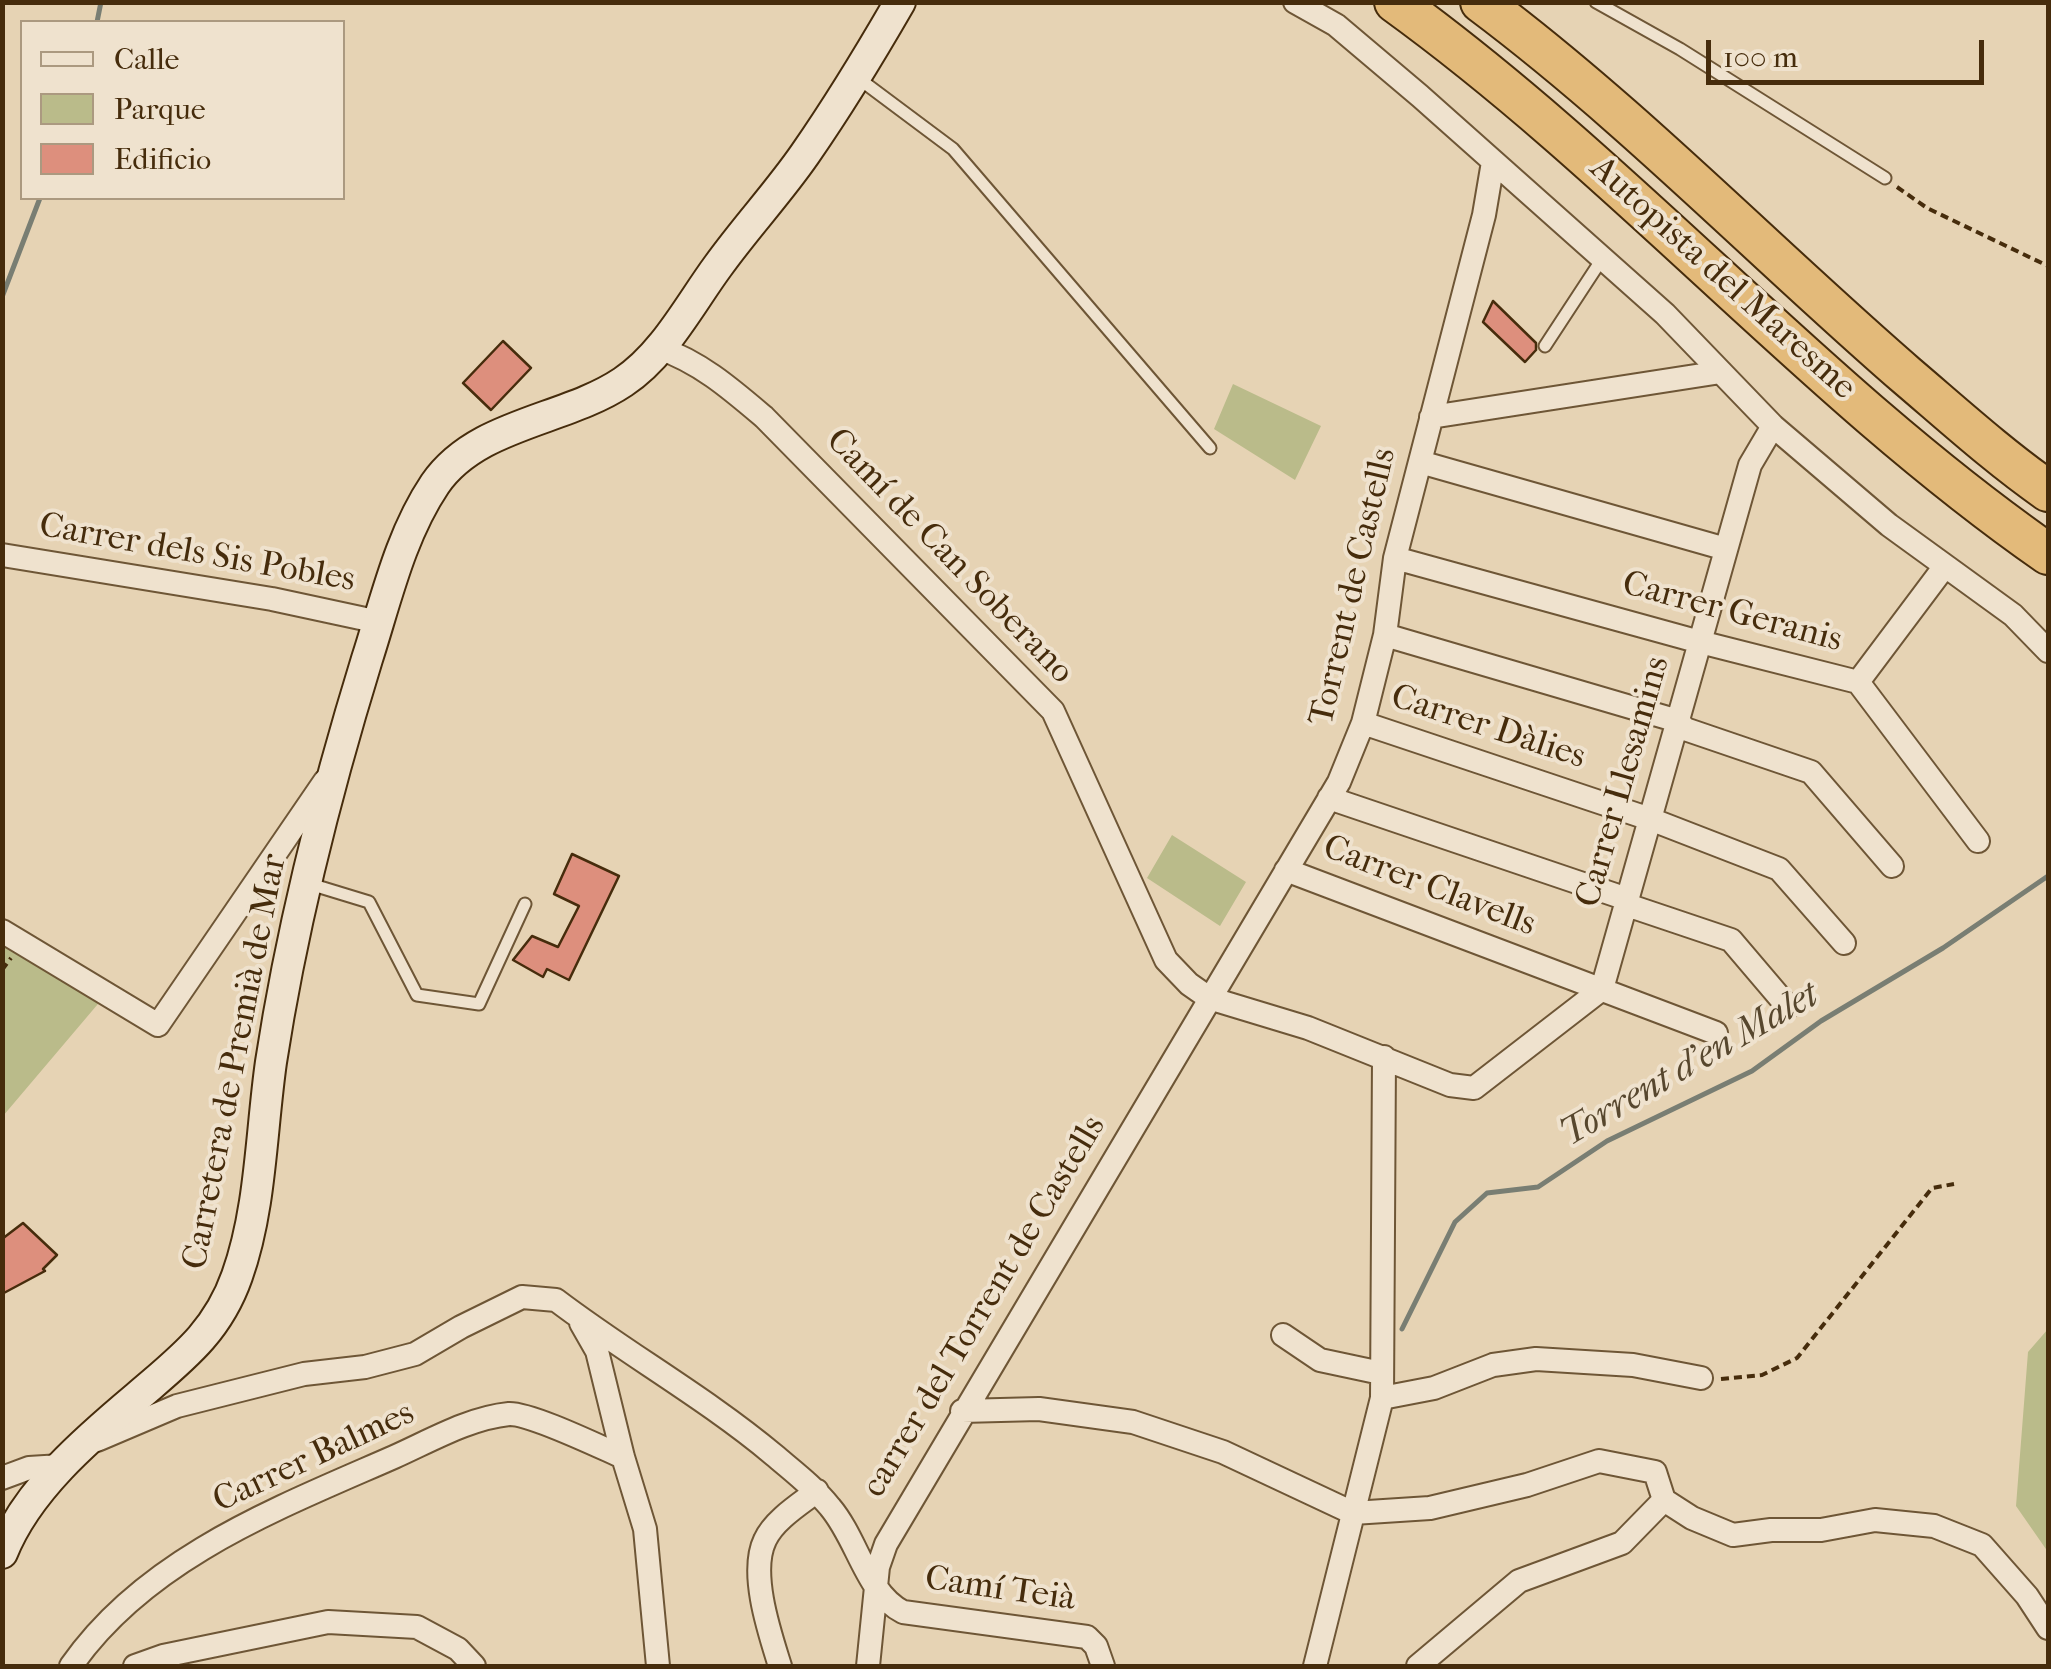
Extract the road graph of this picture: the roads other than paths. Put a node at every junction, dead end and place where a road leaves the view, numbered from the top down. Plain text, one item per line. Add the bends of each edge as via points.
1 (900, 2) edge
2 (1296, 2) edge
3 (1396, 2) edge
4 (1481, 2) edge
5 (1596, 2) edge
6 (855, 76) junction
7 (1493, 162) junction
8 (1886, 178) road end
9 (1602, 258) junction
10 (1545, 346) dead end
11 (659, 348) junction
12 (1721, 372) junction
13 (1431, 417) junction
14 (1773, 426) junction
15 (1210, 448) dead end
16 (1420, 462) junction
17 (2048, 491) edge
18 (1726, 549) junction
19 (2048, 554) edge
20 (2, 555) edge
21 (1395, 558) junction
22 (1945, 566) junction
23 (379, 622) junction
24 (1384, 635) junction
25 (1700, 642) junction
26 (2048, 652) edge
27 (1858, 682) junction
28 (1678, 720) junction
29 (1363, 724) junction
30 (333, 770) junction
31 (1329, 798) junction
32 (1650, 819) junction
33 (1978, 842) dead end
34 (1892, 866) dead end
35 (1286, 870) junction
36 (306, 882) junction
37 (1628, 899) junction
38 (524, 904) dead end
39 (2, 931) edge
40 (1844, 943) dead end
41 (1602, 989) junction
42 (1209, 998) junction
43 (1788, 1007) dead end
44 (1716, 1034) dead end
45 (1384, 1057) junction
46 (576, 1316) junction
47 (1283, 1335) dead end
48 (1381, 1373) junction
49 (1701, 1378) road end
50 (1382, 1398) junction
51 (962, 1411) junction
52 (84, 1445) junction
53 (623, 1457) junction
54 (62, 1466) junction
55 (2, 1478) edge
56 (817, 1491) junction
57 (1664, 1500) junction
58 (1353, 1513) junction
59 (2, 1552) edge
60 (876, 1590) junction
61 (2048, 1628) edge
62 (71, 1666) edge
63 (136, 1666) edge
64 (474, 1666) edge
65 (658, 1666) edge
66 (780, 1666) edge
67 (868, 1666) edge
68 (1102, 1666) edge
69 (1315, 1666) edge
70 (1418, 1666) edge

1 - 6 street, Carretera de Premià de Mar
2 - 7 street via 1336,25
3 - 19 highway, Autopista del Maresme via 1478,62 1975,503
4 - 17 highway, Autopista del Maresme
5 - 8 lane
6 - 11 street, Carretera de Premià de Mar via 804,156
6 - 15 lane via 953,150
7 - 9 street
7 - 13 street, Torrent de Castells
9 - 10 lane
9 - 12 street
11 - 23 street, Carretera de Premià de Mar via 626,381 455,462 424,503 403,547
11 - 42 street, Camí de Can Soberano via 722,382 764,417 1052,711 1166,960
12 - 13 street
12 - 14 street
13 - 16 street, Torrent de Castells
14 - 18 street, Carrer Llesamins via 1750,465
14 - 22 street
16 - 18 street
16 - 21 street, Torrent de Castells
18 - 25 street, Carrer Llesamins
20 - 23 street, Carrer dels Sis Pobles
21 - 24 street, Torrent de Castells
21 - 25 street, Carrer Geranis
22 - 26 street via 2012,615
22 - 27 street
23 - 30 street, Carretera de Premià de Mar
24 - 28 street
24 - 29 street, Torrent de Castells
25 - 27 street, Carrer Geranis
25 - 28 street, Carrer Llesamins
27 - 33 street, Carrer Geranis
28 - 32 street, Carrer Llesamins
28 - 34 street via 1684,730 1811,772
29 - 31 street, Torrent de Castells
29 - 32 street, Carrer Dàlies
30 - 36 street, Carretera de Premià de Mar
30 - 39 street via 158,1024
31 - 35 street, Torrent de Castells
31 - 37 street
32 - 37 street, Carrer Llesamins
32 - 40 street, Carrer Dàlies via 1779,869
35 - 41 street, Carrer Clavells
35 - 42 street, Torrent de Castells
36 - 38 lane via 369,902 416,995 479,1004
36 - 52 street, Carretera de Premià de Mar via 238,1274 199,1345
37 - 41 street, Carrer Llesamins
37 - 43 street via 1633,907 1731,940
41 - 44 street, Carrer Clavells
41 - 45 street, Camí de Can Soberano via 1474,1088
42 - 45 street, Camí de Can Soberano
42 - 51 street, carrer del Torrent de Castells
45 - 48 street
46 - 52 street via 556,1300 522,1297 415,1354 177,1406
46 - 53 street via 597,1351
46 - 56 street via 734,1421
47 - 48 street via 1320,1360
48 - 50 street
49 - 50 street via 1634,1364 1536,1359
50 - 58 street
51 - 58 street via 1038,1409 1133,1422 1224,1452
51 - 60 street, carrer del Torrent de Castells via 886,1544
52 - 54 street, Carretera de Premià de Mar
53 - 62 street, Carrer Balmes via 513,1414 476,1421 268,1512 172,1568 128,1602
53 - 65 street via 645,1530
54 - 55 street
54 - 59 street, Carretera de Premià de Mar
56 - 60 street via 854,1542
56 - 66 street via 764,1541 759,1580
57 - 58 street via 1655,1472 1600,1461 1430,1508
57 - 61 street via 1733,1535 1874,1520 1934,1526 1982,1545
57 - 70 street via 1622,1543 1519,1581
58 - 69 street
60 - 67 street, carrer del Torrent de Castells
60 - 68 street, Camí Teià via 903,1612 1087,1637
63 - 64 street via 328,1622 417,1627

